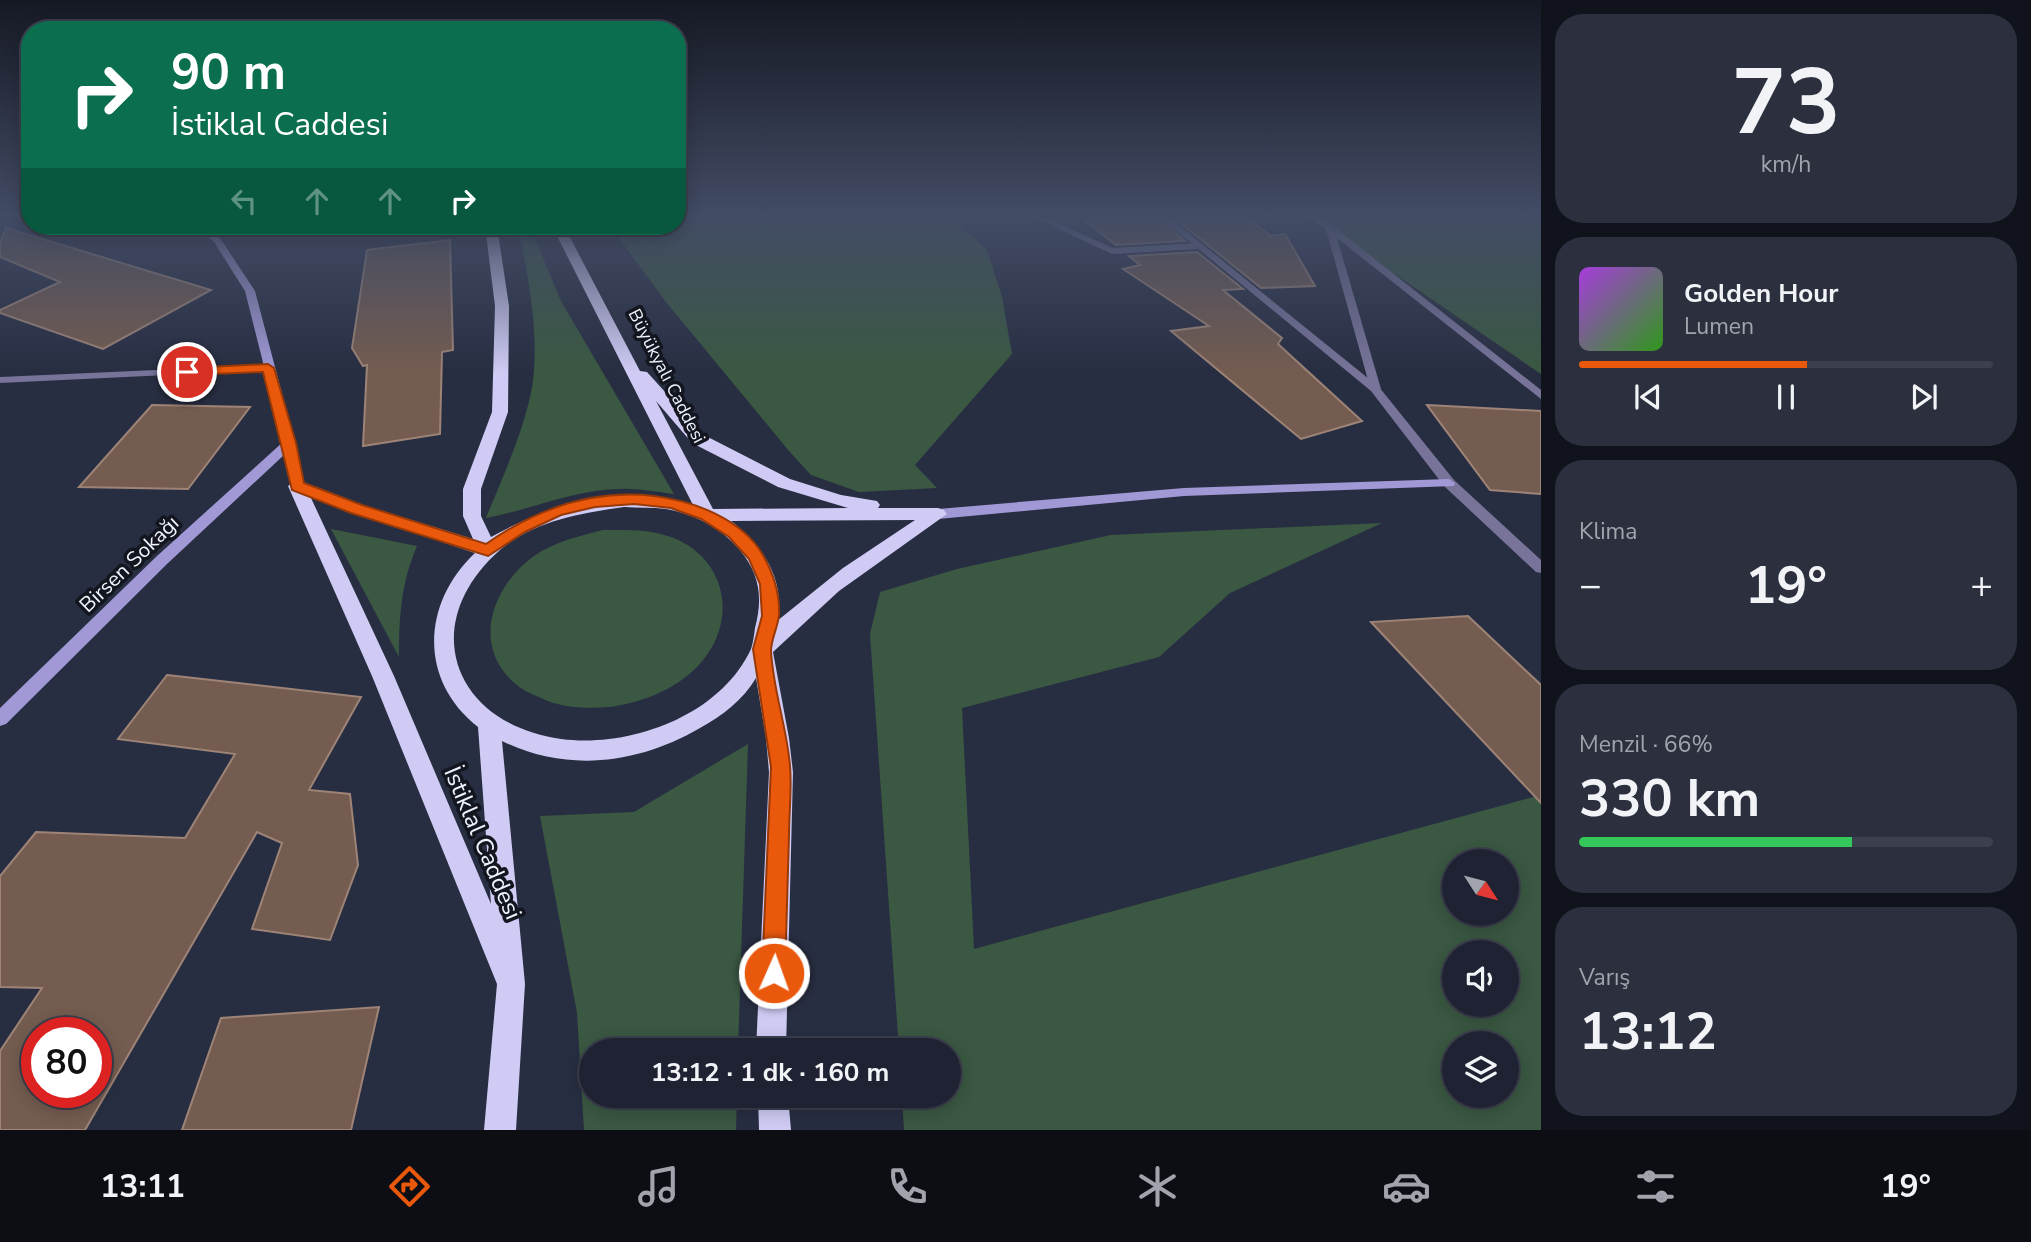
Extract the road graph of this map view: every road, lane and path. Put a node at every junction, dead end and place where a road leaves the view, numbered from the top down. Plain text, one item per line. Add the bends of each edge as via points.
1 (234, 267) edge
2 (497, 267) edge
3 (579, 267) edge
4 (1223, 267) edge
5 (1340, 267) edge
6 (1378, 267) edge
7 (623, 353) junction
8 (268, 368) junction
9 (0, 380) edge
10 (1375, 389) junction
11 (1541, 396) edge
12 (289, 443) junction
13 (1450, 483) junction
14 (297, 486) junction
15 (938, 514) junction
16 (707, 515) junction
17 (488, 550) junction
18 (1541, 568) edge
19 (762, 649) junction
20 (0, 719) edge
21 (489, 725) junction
22 (511, 984) junction
23 (771, 1038) edge
24 (774, 1108) edge
25 (500, 1130) edge
26 (775, 1130) edge

1 - 8 main road, İstiklal Caddesi via 250,291
2 - 17 highway via 502,306 500,412 472,489 472,516
3 - 7 highway, Büyükyalı Caddesi
4 - 10 street
5 - 10 street
6 - 11 street
7 - 15 highway via 698,439 784,483 840,501
7 - 16 highway, Büyükyalı Caddesi
8 - 9 street
8 - 12 main road, İstiklal Caddesi
10 - 13 street
12 - 14 main road, İstiklal Caddesi
12 - 20 main road, Birsen Sokağı
13 - 15 main road via 1184,492
13 - 18 street
14 - 17 highway
14 - 22 highway, İstiklal Caddesi via 383,676
15 - 16 highway, Büyükyalı Caddesi
15 - 19 highway via 850,572
16 - 17 highway, Büyükyalı Caddesi via 672,503 634,499 595,502 556,511
16 - 19 highway, Büyükyalı Caddesi via 734,533 756,556 768,584 771,616
17 - 21 highway, Büyükyalı Caddesi via 464,577 448,606 442,638 446,670 462,700
19 - 21 highway, Büyükyalı Caddesi via 738,688 697,720 646,743 589,752 535,746
19 - 23 highway, Büyükyalı Caddesi via 781,767
21 - 22 highway, İstiklal Caddesi
22 - 25 highway
24 - 26 highway

